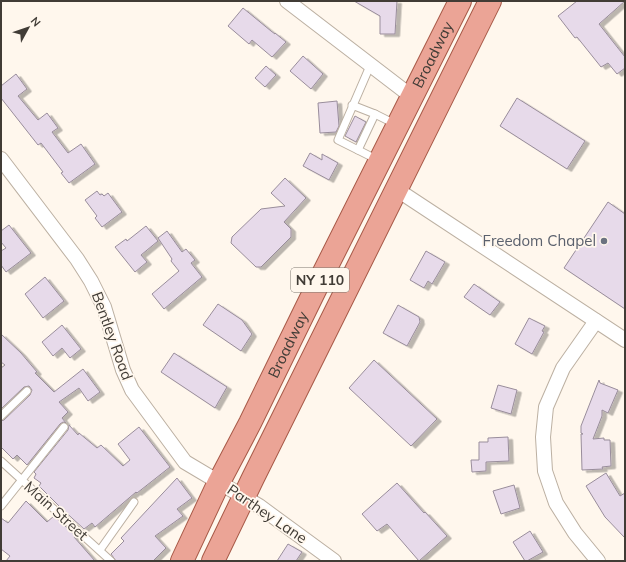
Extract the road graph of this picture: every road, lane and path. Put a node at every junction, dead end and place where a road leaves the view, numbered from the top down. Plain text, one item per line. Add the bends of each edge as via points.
1 (287, 1) edge
2 (460, 1) edge
3 (490, 1) edge
4 (370, 66) junction
5 (411, 96) junction
6 (352, 105) junction
7 (438, 106) junction
8 (375, 114) junction
9 (397, 125) junction
10 (358, 150) junction
11 (1, 159) edge
12 (380, 161) junction
13 (396, 189) junction
14 (596, 321) junction
15 (625, 340) edge
16 (27, 391) dead end
17 (1, 416) edge
18 (64, 427) dead end
19 (1, 461) edge
20 (21, 481) junction
21 (220, 482) junction
22 (244, 496) junction
23 (134, 502) dead end
24 (1, 506) edge
25 (100, 550) junction
26 (111, 561) edge
27 (182, 561) edge
28 (213, 561) edge
29 (334, 561) edge
30 (598, 561) edge

1 - 4 street
2 - 5 main road, Broadway / NY 110
2 - 7 main road via 464,12 461,24 430,84 430,98
3 - 7 main road, Broadway / NY 110
4 - 5 street
4 - 6 lane
5 - 9 main road, Broadway / NY 110
5 - 13 main road via 418,110 419,119 391,177
6 - 8 lane
6 - 10 lane via 348,123 338,140
7 - 13 main road, Broadway / NY 110
8 - 9 lane
8 - 10 lane
9 - 12 main road, Broadway / NY 110
10 - 12 lane
11 - 21 street, Bentley Road via 91,281 104,307 132,390 185,462
12 - 21 main road, Broadway / NY 110
13 - 14 street
13 - 22 main road, Broadway / NY 110
14 - 15 street
14 - 30 street via 563,368 546,407 543,436 545,471 556,503 575,533
16 - 17 lane
18 - 20 lane
19 - 20 lane, Main Street
20 - 24 lane
20 - 25 lane, Main Street
21 - 22 street, Parthey Lane
21 - 27 main road, Broadway / NY 110
22 - 28 main road, Broadway / NY 110
22 - 29 street, Parthey Lane
23 - 25 lane
25 - 26 lane, Main Street

